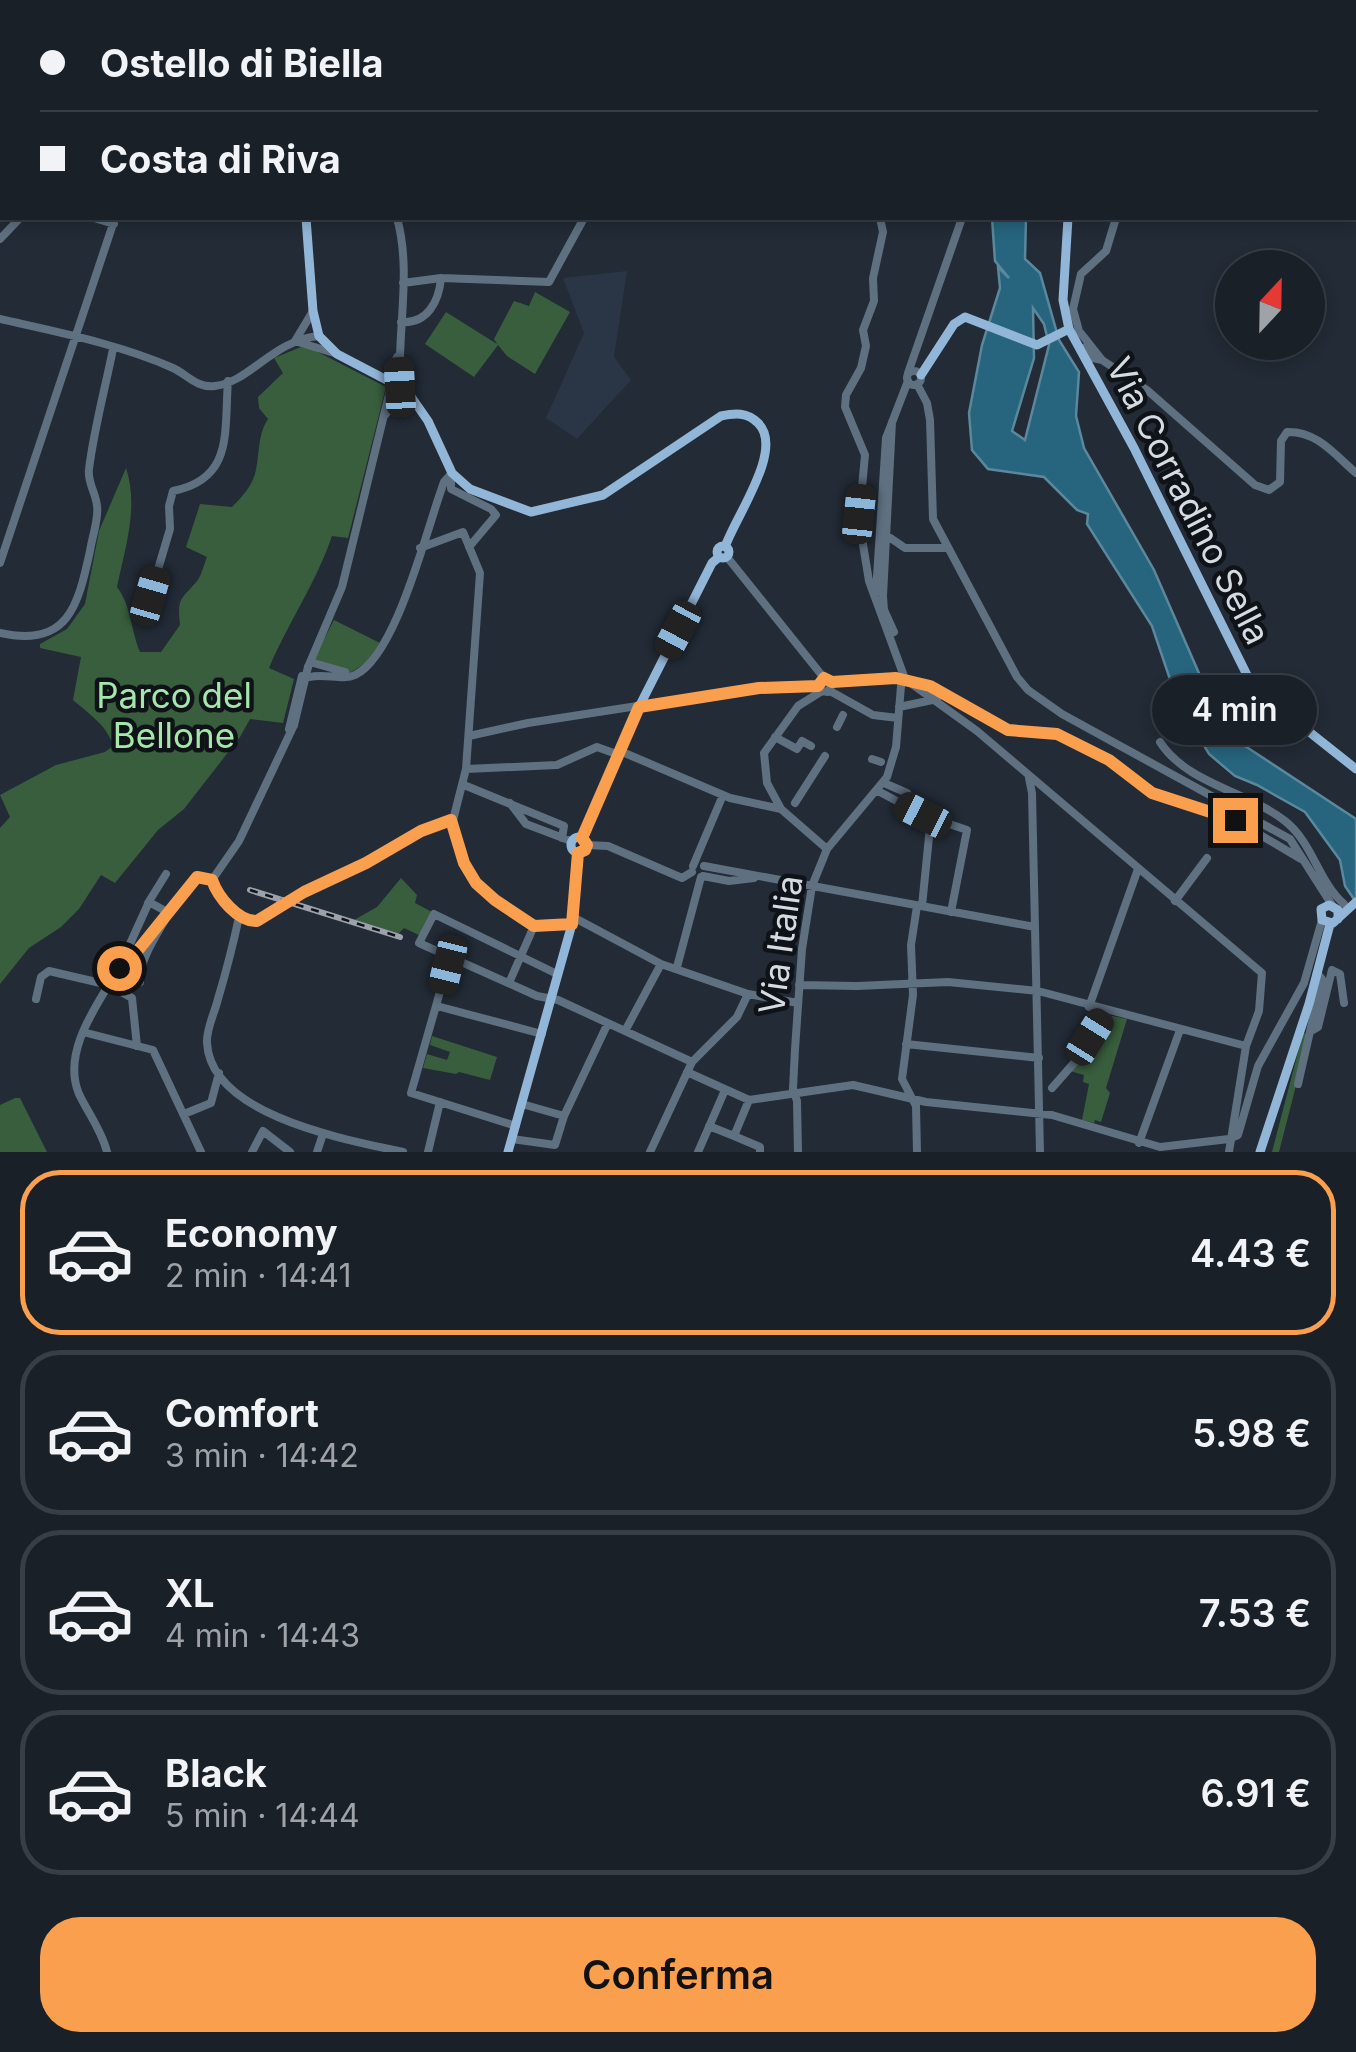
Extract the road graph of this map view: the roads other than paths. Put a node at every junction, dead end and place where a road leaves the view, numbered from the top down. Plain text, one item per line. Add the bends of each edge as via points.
1 (18, 220) edge
2 (306, 220) edge
3 (398, 220) edge
4 (583, 220) edge
5 (880, 220) edge
6 (961, 220) edge
7 (1068, 220) edge
8 (1115, 220) edge
9 (114, 221) edge
10 (0, 239) edge
11 (441, 278) junction
12 (404, 283) junction
13 (313, 310) junction
14 (0, 320) edge
15 (401, 322) junction
16 (1069, 333) junction
17 (319, 336) junction
18 (76, 338) junction
19 (295, 341) junction
20 (113, 349) junction
21 (398, 352) junction
22 (336, 354) junction
23 (1100, 358) junction
24 (914, 377) junction
25 (228, 382) junction
26 (393, 383) junction
27 (412, 398) junction
28 (384, 418) junction
29 (892, 422) junction
30 (452, 473) junction
31 (1356, 473) edge
32 (886, 535) junction
33 (469, 547) junction
34 (420, 548) junction
35 (948, 548) junction
36 (724, 554) junction
37 (0, 563) edge
38 (150, 596) dead end
39 (876, 596) junction
40 (0, 633) edge
41 (307, 670) junction
42 (345, 672) dead end
43 (905, 679) junction
44 (825, 685) junction
45 (936, 699) junction
46 (639, 707) junction
47 (899, 707) junction
48 (844, 715) dead end
49 (898, 718) junction
50 (837, 726) dead end
51 (469, 736) junction
52 (775, 737) junction
53 (290, 738) junction
54 (1160, 742) dead end
55 (811, 746) dead end
56 (620, 753) junction
57 (824, 756) dead end
58 (1356, 768) edge
59 (466, 769) junction
60 (1027, 774) junction
61 (464, 784) junction
62 (881, 787) junction
63 (723, 795) junction
64 (788, 808) junction
65 (923, 815) junction
66 (451, 820) junction
67 (567, 840) junction
68 (704, 840) junction
69 (585, 841) junction
70 (827, 849) junction
71 (578, 853) junction
72 (1207, 858) dead end
73 (1305, 861) junction
74 (191, 866) dead end
75 (700, 868) junction
76 (1138, 870) junction
77 (166, 874) dead end
78 (758, 877) junction
79 (208, 878) junction
80 (812, 886) junction
81 (1176, 901) junction
82 (148, 903) junction
83 (919, 906) junction
84 (1340, 909) edge
85 (951, 912) junction
86 (165, 914) junction
87 (239, 917) junction
88 (572, 920) junction
89 (534, 926) junction
90 (1035, 927) junction
91 (446, 955) junction
92 (522, 957) junction
93 (661, 964) junction
94 (676, 968) junction
95 (121, 969) junction
96 (1317, 973) junction
97 (558, 974) junction
98 (142, 979) junction
99 (911, 981) junction
100 (509, 984) junction
101 (800, 985) junction
102 (109, 986) junction
103 (1038, 992) junction
104 (748, 994) junction
105 (132, 998) junction
106 (551, 998) junction
107 (36, 999) dead end
108 (798, 1003) junction
109 (1344, 1003) dead end
110 (437, 1006) junction
111 (1089, 1007) junction
112 (1106, 1012) junction
113 (608, 1024) junction
114 (1180, 1030) junction
115 (625, 1031) junction
116 (1311, 1031) junction
117 (83, 1032) junction
118 (542, 1034) junction
119 (906, 1044) junction
120 (136, 1046) junction
121 (1246, 1046) junction
122 (1039, 1058) junction
123 (692, 1062) junction
124 (219, 1072) junction
125 (687, 1072) junction
126 (1298, 1084) dead end
127 (1045, 1089) junction
128 (725, 1090) junction
129 (796, 1094) junction
130 (914, 1099) junction
131 (749, 1100) junction
132 (440, 1102) junction
133 (522, 1104) junction
134 (1040, 1113) junction
135 (184, 1114) junction
136 (564, 1116) junction
137 (516, 1126) junction
138 (709, 1126) junction
139 (323, 1134) junction
140 (734, 1136) junction
141 (512, 1139) junction
142 (1229, 1140) junction
143 (1139, 1143) junction
144 (107, 1152) edge
145 (201, 1152) edge
146 (252, 1152) edge
147 (290, 1152) edge
148 (317, 1152) edge
149 (403, 1152) edge
150 (428, 1152) edge
151 (508, 1152) edge
152 (650, 1152) edge
153 (698, 1152) edge
154 (760, 1152) edge
155 (798, 1152) edge
156 (917, 1152) edge
157 (1040, 1152) edge
158 (1229, 1152) edge
159 (1260, 1152) edge

1 - 10 street
2 - 13 main road
3 - 12 street
4 - 11 street via 549,282
5 - 39 street via 862,368 845,406 865,454 859,520
6 - 24 street via 918,345
7 - 16 main road via 1063,300
8 - 23 street via 1106,251 1081,274 1073,309
9 - 18 street
11 - 12 street
11 - 15 street via 427,314
12 - 15 street
13 - 17 main road
13 - 19 street
14 - 18 street
15 - 21 street
16 - 23 street
16 - 24 main road via 1031,344 965,318
16 - 58 main road, Via Corradino Sella via 1254,688
17 - 19 street
17 - 22 main road
18 - 20 street
18 - 37 street
19 - 22 street
19 - 25 street
20 - 25 street via 202,385
20 - 40 street via 88,475 98,508 82,590 57,630 41,636
21 - 26 street
21 - 26 street
22 - 26 main road
23 - 31 street via 1256,485 1269,490 1280,482 1287,432 1316,437
24 - 29 street
24 - 35 street via 930,420 930,508
25 - 38 street via 215,472 173,491 170,529
26 - 27 main road
26 - 28 street
27 - 28 street via 392,406
27 - 30 main road
28 - 41 street via 342,587
29 - 32 street
29 - 39 street
30 - 33 street via 451,489 496,515
30 - 34 street
30 - 36 main road via 486,496 546,511 612,491 717,418 745,415 765,432 768,450
32 - 35 street via 904,548
32 - 43 street via 884,610 908,671
33 - 34 street via 462,532
33 - 51 street via 480,573
34 - 41 street via 380,653 349,678
35 - 73 street via 1028,690 1269,824
36 - 44 street
36 - 46 main road via 712,563
39 - 43 street
41 - 42 street
41 - 53 street, bridge
41 - 53 street
43 - 44 street
43 - 45 street
43 - 47 street, Via Italia
43 - 73 street via 1008,730 1057,734 1109,760 1152,793 1235,820
44 - 46 street
44 - 49 street via 850,703
44 - 52 street
45 - 47 street
45 - 60 street
46 - 51 street
46 - 56 main road
47 - 49 street, Via Italia
48 - 50 street
49 - 62 street, Via Italia
51 - 59 street
52 - 55 street via 797,749 802,741
52 - 64 street via 763,762 767,783
53 - 79 street via 239,841
54 - 84 street via 1170,759 1296,830
56 - 59 street via 597,747 556,765
56 - 63 street
56 - 69 main road
57 - 64 street
59 - 61 street
60 - 76 street
60 - 90 street
61 - 66 street
61 - 67 street via 510,803 526,824
62 - 65 street via 906,793 903,804
62 - 70 street, Via Italia
63 - 64 street
63 - 68 street
64 - 70 street
65 - 83 street via 930,828
65 - 85 street via 967,830
66 - 87 street via 257,921
66 - 89 street via 476,883
67 - 69 main road
67 - 71 main road
68 - 75 street
68 - 75 street
69 - 71 main road
69 - 75 street via 682,878
70 - 80 street, Via Italia
71 - 88 main road
72 - 81 street
73 - 84 street
74 - 79 street
75 - 78 street
75 - 78 street via 730,881
75 - 94 street
76 - 81 street
76 - 111 street
77 - 82 street
78 - 80 street
79 - 86 street via 197,877
79 - 87 street
80 - 83 street
80 - 101 street, Via Italia
81 - 121 street via 1262,973 1260,1011
82 - 86 street
82 - 95 street
83 - 85 street
83 - 99 street
84 - 96 main road
84 - 142 street via 1258,1066 1238,1136
85 - 90 street
86 - 95 street
86 - 98 street
87 - 124 street via 206,1044
88 - 89 street
88 - 93 street
88 - 97 main road
89 - 92 street
90 - 103 street
91 - 92 street via 419,943 434,914
91 - 100 street
91 - 110 street
92 - 97 street
92 - 100 street
93 - 94 street
93 - 115 street
94 - 104 street
95 - 98 street
95 - 102 street
96 - 116 street via 1322,979
96 - 159 main road
97 - 106 main road
98 - 105 street
99 - 101 street
99 - 103 street
99 - 119 street
100 - 106 street
101 - 108 street, Via Italia
102 - 105 street
102 - 107 street via 49,971
102 - 117 street
103 - 111 street
103 - 122 street
104 - 108 street
104 - 123 street via 737,1017
105 - 120 street
106 - 113 street
106 - 118 main road
108 - 129 street, Via Italia
109 - 116 street via 1340,974 1332,970 1318,1027
110 - 118 street
110 - 132 street via 412,1093
111 - 112 street
112 - 114 street
112 - 127 street via 1074,1063
113 - 115 street
113 - 136 street
114 - 121 street
114 - 143 street
115 - 123 street
116 - 126 street
117 - 120 street
117 - 144 street via 73,1066 77,1090
118 - 133 main road
119 - 122 street
119 - 130 street via 902,1078
120 - 135 street via 153,1050
121 - 142 street
122 - 127 street
123 - 125 street
124 - 135 street via 210,1104
124 - 139 street via 255,1106
125 - 128 street
125 - 152 street
127 - 134 street
128 - 131 street
128 - 138 street
129 - 130 street via 853,1085
129 - 131 street
129 - 155 street, Via Italia
130 - 134 street
130 - 156 street
131 - 140 street
132 - 137 street
132 - 150 street
133 - 136 street
133 - 137 main road
134 - 143 street
134 - 157 street
135 - 145 street
136 - 141 street via 556,1145
137 - 141 main road
138 - 140 street
138 - 153 street
139 - 148 street
139 - 149 street
140 - 154 street
141 - 151 main road
142 - 143 street
142 - 158 street
146 - 147 street via 263,1130

